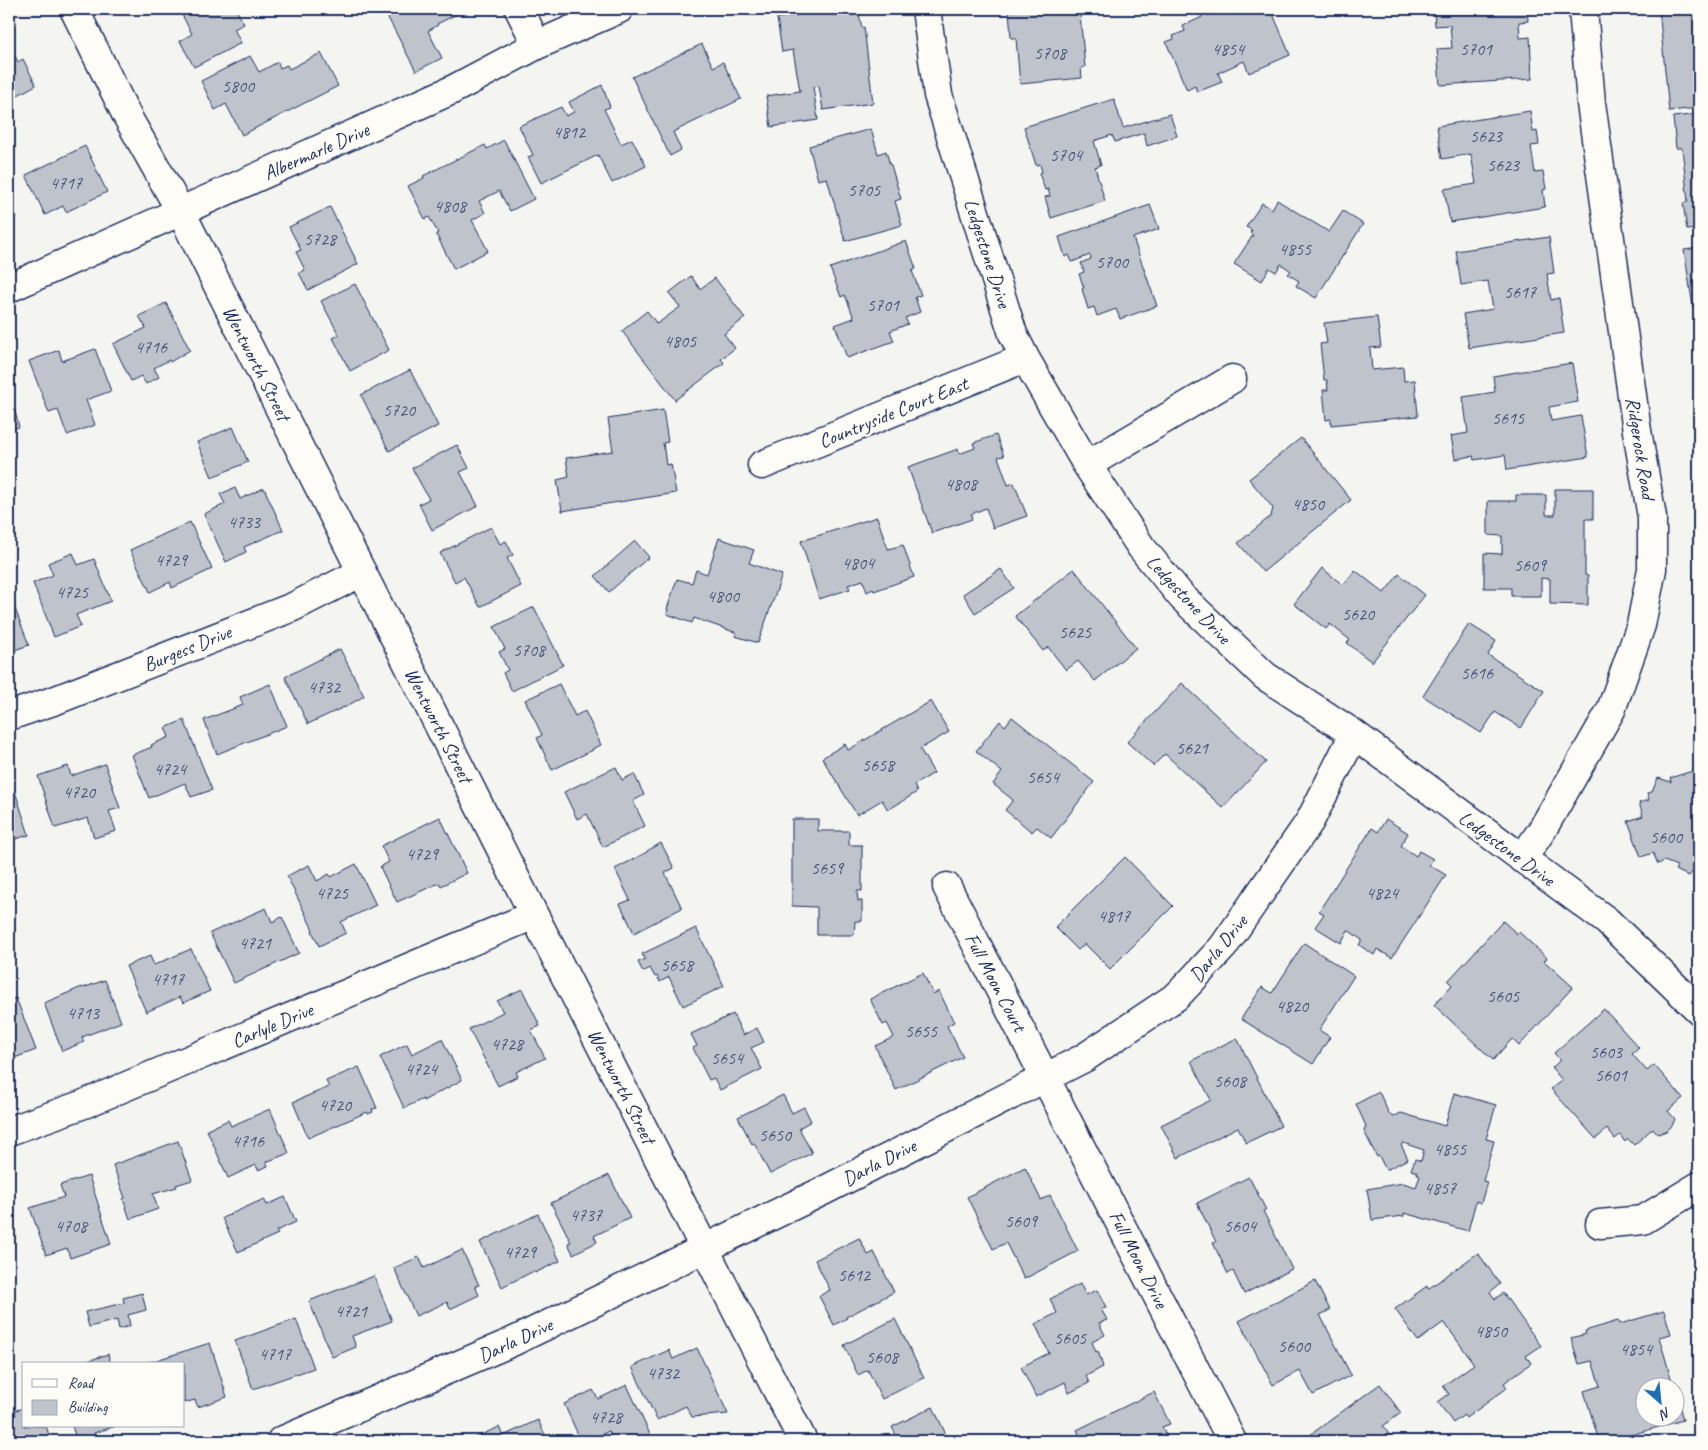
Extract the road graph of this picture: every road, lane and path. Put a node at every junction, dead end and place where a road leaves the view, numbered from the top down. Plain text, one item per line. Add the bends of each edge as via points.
1 (74, 9) edge
2 (519, 9) edge
3 (619, 9) edge
4 (926, 9) edge
5 (1583, 9) edge
6 (537, 45) junction
7 (181, 212) junction
8 (9, 288) edge
9 (1025, 358) junction
10 (1232, 379) dead end
11 (762, 465) dead end
12 (1087, 465) junction
13 (362, 572) junction
14 (9, 716) edge
15 (1354, 734) junction
16 (1522, 859) junction
17 (947, 887) dead end
18 (534, 915) junction
19 (1699, 1010) edge
20 (1046, 1078) junction
21 (9, 1131) edge
22 (1699, 1186) edge
23 (1600, 1224) dead end
24 (704, 1248) junction
25 (281, 1441) edge
26 (803, 1441) edge
27 (1232, 1441) edge

1 - 7 street, Wentworth Street via 127,116
2 - 6 street
3 - 6 street, Albermarle Drive
4 - 9 street, Ledgestone Drive via 938,94 1013,334
5 - 16 street, Ridgerock Road via 1591,103 1652,517 1652,569 1641,625 1611,710
6 - 7 street, Albermarle Drive via 452,90
7 - 8 street, Albermarle Drive
7 - 13 street, Wentworth Street
9 - 11 street, Countryside Court East
9 - 12 street, Ledgestone Drive
10 - 12 street
12 - 15 street, Ledgestone Drive via 1140,547 1182,597 1265,676
13 - 14 street, Burgess Drive via 293,607
13 - 18 street, Wentworth Street
15 - 16 street, Ledgestone Drive
15 - 20 street, Darla Drive via 1310,821 1223,947 1177,996 1084,1058
16 - 19 street, Ledgestone Drive via 1607,921
17 - 20 street, Full Moon Court
18 - 21 street, Carlyle Drive via 84,1104
18 - 24 street, Wentworth Street
20 - 24 street, Darla Drive
20 - 27 street, Full Moon Drive
22 - 23 street via 1643,1220
24 - 25 street, Darla Drive via 512,1342
24 - 26 street, Wentworth Street

